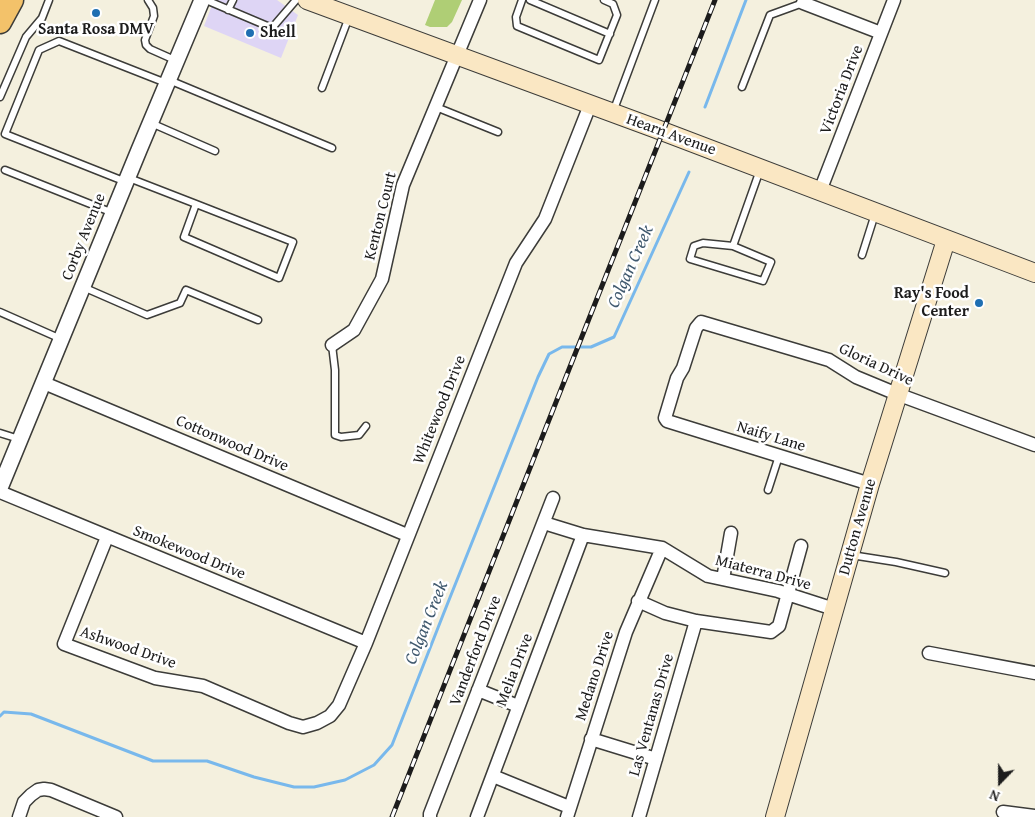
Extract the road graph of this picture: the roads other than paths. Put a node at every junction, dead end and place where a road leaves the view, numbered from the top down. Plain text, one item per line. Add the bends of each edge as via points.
1 (2, 0) edge
2 (12, 0) edge
3 (49, 0) edge
4 (148, 0) edge
5 (204, 0) edge
6 (233, 0) edge
7 (296, 0) edge
8 (307, 0) edge
9 (480, 0) edge
10 (522, 0) edge
11 (530, 0) edge
12 (604, 0) edge
13 (655, 0) edge
14 (894, 0) edge
15 (803, 3) joint
16 (0, 4) edge
17 (228, 10) junction
18 (350, 17) junction
19 (0, 22) edge
20 (881, 33) junction
21 (610, 34) junction
22 (458, 56) junction
23 (177, 60) junction
24 (167, 82) junction
25 (742, 86) dead end
26 (322, 88) dead end
27 (0, 97) edge
28 (590, 105) junction
29 (436, 107) junction
30 (613, 114) junction
31 (150, 123) junction
32 (2, 131) edge
33 (498, 132) dead end
34 (332, 148) dead end
35 (215, 151) dead end
36 (760, 169) junction
37 (5, 170) dead end
38 (127, 180) junction
39 (820, 191) junction
40 (196, 204) junction
41 (875, 212) junction
42 (113, 213) junction
43 (946, 240) junction
44 (734, 246) junction
45 (862, 255) dead end
46 (1035, 273) edge
47 (83, 288) junction
48 (0, 312) edge
49 (258, 320) dead end
50 (62, 340) junction
51 (332, 345) joint
52 (44, 383) junction
53 (897, 394) junction
54 (665, 418) joint
55 (366, 426) dead end
56 (0, 434) edge
57 (21, 439) junction
58 (1035, 445) edge
59 (778, 456) junction
60 (870, 484) junction
61 (0, 488) edge
62 (768, 490) dead end
63 (0, 492) edge
64 (553, 498) dead end
65 (544, 523) junction
66 (732, 533) dead end
67 (407, 535) junction
68 (583, 535) junction
69 (106, 537) junction
70 (802, 546) dead end
71 (662, 548) junction
72 (850, 555) junction
73 (945, 573) dead end
74 (723, 579) junction
75 (789, 594) junction
76 (638, 601) junction
77 (834, 609) junction
78 (696, 621) junction
79 (366, 642) junction
80 (929, 653) dead end
81 (1035, 673) edge
82 (478, 690) junction
83 (518, 706) junction
84 (317, 723) joint
85 (591, 739) junction
86 (656, 759) junction
87 (493, 776) junction
88 (568, 812) edge
89 (1000, 815) edge
90 (1035, 816) edge
91 (19, 817) edge
92 (116, 817) edge
93 (430, 817) edge
94 (477, 817) edge
95 (639, 817) edge
96 (774, 817) edge

1 - 16 highway
2 - 19 highway
3 - 27 lane via 42,18 26,37
4 - 23 lane via 154,16 146,45
5 - 17 lane
5 - 23 street, Corby Avenue
6 - 17 lane
7 - 17 lane via 272,28
8 - 18 main road, Hearn Avenue
9 - 22 street, Kenton Court
10 - 21 lane via 516,17 517,26 599,60
11 - 21 lane
12 - 21 lane via 613,4 617,15
13 - 30 lane
14 - 20 street, Victoria Drive
15 - 20 street
15 - 25 lane via 770,15
18 - 22 main road, Hearn Avenue
18 - 26 lane
20 - 39 street, Victoria Drive
22 - 28 main road, Hearn Avenue
22 - 29 street, Kenton Court
23 - 24 street, Corby Avenue
24 - 31 street, Corby Avenue
24 - 32 lane via 59,41 39,50
24 - 34 lane
28 - 30 main road, Hearn Avenue
28 - 67 street, Whitewood Drive via 545,219 516,263
29 - 33 lane
29 - 51 street, Kenton Court via 403,185 382,279 354,330
30 - 36 main road, Hearn Avenue
31 - 35 lane
31 - 38 street, Corby Avenue
32 - 38 lane
36 - 39 main road, Hearn Avenue
36 - 44 lane
37 - 42 lane
38 - 40 lane
38 - 42 street, Corby Avenue
39 - 41 main road, Hearn Avenue
40 - 40 lane via 293,242 279,278 184,237
41 - 43 main road, Hearn Avenue
41 - 45 lane
42 - 47 street, Corby Avenue
43 - 46 main road, Hearn Avenue
43 - 53 main road, Dutton Avenue
44 - 44 lane via 771,262 763,281 690,259 694,246 703,243
47 - 49 lane via 148,315 180,303 186,290
47 - 50 street, Corby Avenue
48 - 50 lane
50 - 52 street, Corby Avenue
51 - 55 lane via 335,435 359,435
52 - 57 street, Corby Avenue
52 - 67 street, Cottonwood Drive
53 - 54 street, Gloria Drive via 856,377 829,360 701,322 677,378
53 - 58 street, Gloria Drive
53 - 60 main road, Dutton Avenue
54 - 59 street, Naify Lane
56 - 57 lane
57 - 61 street, Corby Avenue
59 - 60 street, Naify Lane
59 - 62 lane
60 - 72 main road, Dutton Avenue
63 - 69 street, Smokewood Drive
64 - 65 street, Vanderford Drive
65 - 68 street, Miaterra Drive
65 - 82 street, Vanderford Drive
66 - 74 street
67 - 79 street, Whitewood Drive
68 - 71 street, Miaterra Drive
68 - 83 street, Melia Drive
69 - 79 street, Smokewood Drive
69 - 84 street, Ashwood Drive via 64,644 155,678 203,686 288,723 303,727
70 - 75 street
71 - 74 street, Miaterra Drive via 703,574
71 - 76 street, Medano Drive
72 - 73 lane
72 - 77 main road, Dutton Avenue
74 - 75 street, Miaterra Drive
75 - 77 street, Miaterra Drive
75 - 78 street via 779,626 771,632
76 - 78 street via 665,613
76 - 85 street, Medano Drive
77 - 96 main road, Dutton Avenue
78 - 86 street, Las Ventanas Drive
79 - 84 street, Whitewood Drive via 339,705 330,716
80 - 81 street
82 - 83 street
82 - 93 street, Vanderford Drive
83 - 87 street, Melia Drive
85 - 86 street
85 - 88 street, Medano Drive
86 - 95 street, Las Ventanas Drive
87 - 88 street
87 - 94 street, Melia Drive
89 - 90 street
91 - 92 street via 24,802 38,790 51,790

